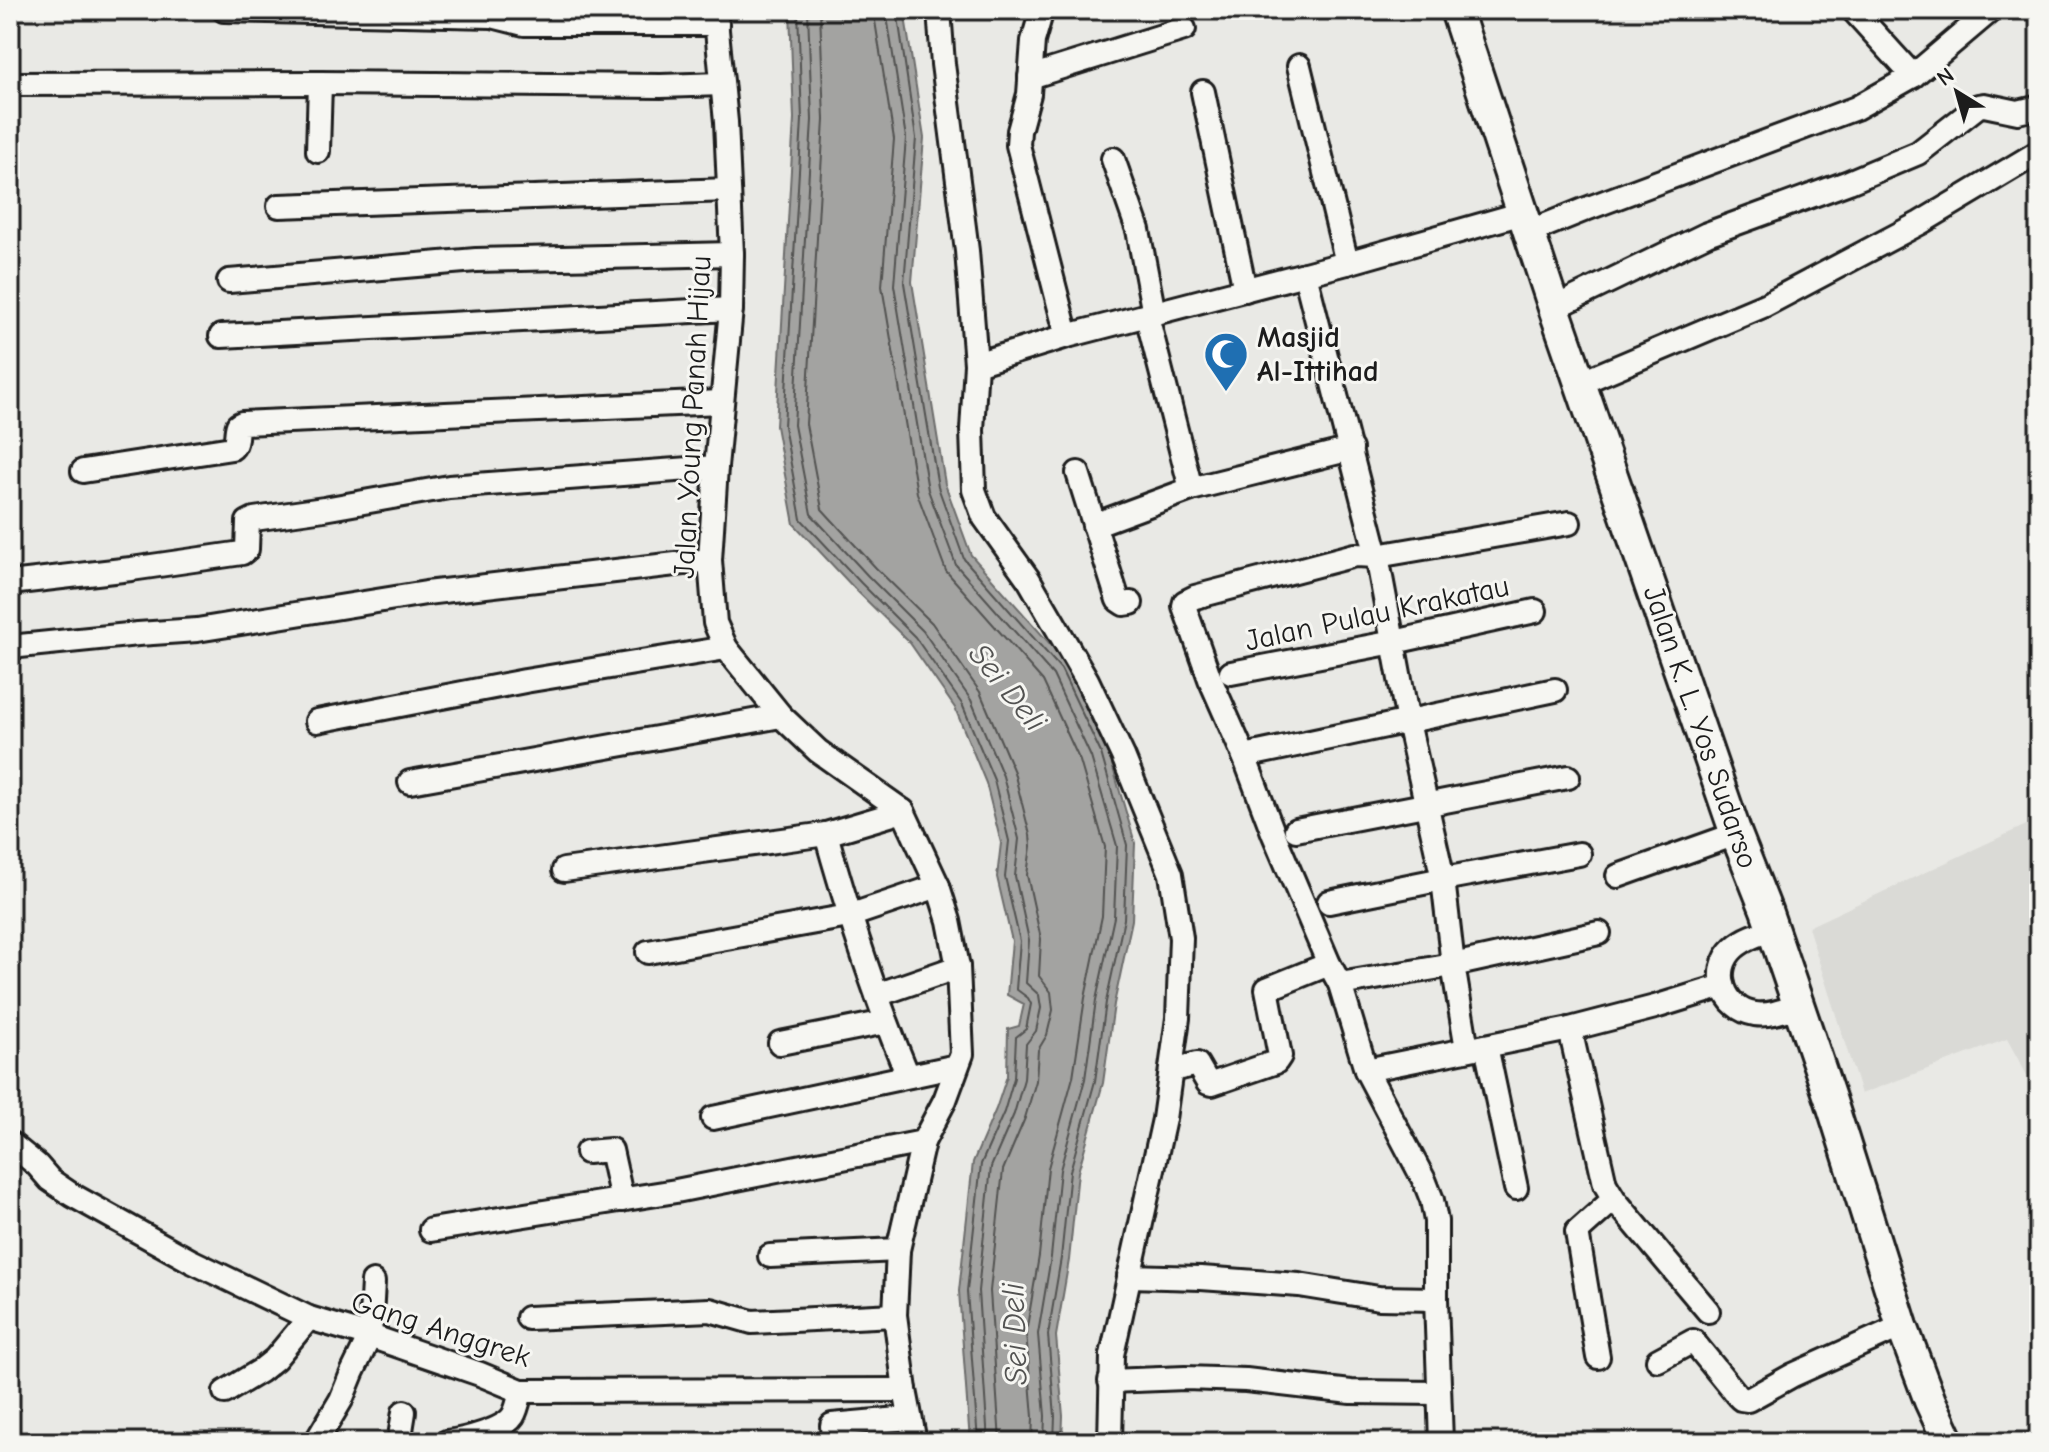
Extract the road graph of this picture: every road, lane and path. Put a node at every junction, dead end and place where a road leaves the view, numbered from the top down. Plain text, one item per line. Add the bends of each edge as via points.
1 (224, 10) edge
2 (939, 10) edge
3 (1042, 10) edge
4 (1456, 10) edge
5 (1853, 10) edge
6 (1991, 10) edge
7 (716, 17) edge
8 (1184, 29) dead end
9 (1299, 66) dead end
10 (1913, 76) junction
11 (1030, 77) junction
12 (320, 83) junction
13 (10, 84) edge
14 (722, 84) junction
15 (1203, 92) dead end
16 (2039, 107) edge
17 (318, 151) dead end
18 (2037, 153) dead end
19 (1113, 159) dead end
20 (729, 190) junction
21 (279, 206) dead end
22 (1526, 222) junction
23 (732, 254) junction
24 (1347, 263) junction
25 (1305, 274) junction
26 (229, 281) dead end
27 (1245, 290) junction
28 (1554, 308) junction
29 (731, 309) junction
30 (1150, 315) junction
31 (221, 336) dead end
32 (1067, 336) junction
33 (976, 364) junction
34 (1580, 383) junction
35 (721, 402) junction
36 (1351, 449) junction
37 (716, 467) junction
38 (83, 471) dead end
39 (1078, 473) dead end
40 (1191, 489) junction
41 (1569, 523) dead end
42 (1094, 525) junction
43 (1377, 556) junction
44 (710, 560) junction
45 (10, 583) edge
46 (1131, 603) dead end
47 (1535, 611) dead end
48 (1394, 642) junction
49 (10, 647) edge
50 (726, 648) junction
51 (1231, 673) dead end
52 (1555, 690) dead end
53 (781, 716) junction
54 (317, 721) dead end
55 (1408, 722) junction
56 (1244, 756) junction
57 (1568, 777) dead end
58 (410, 782) dead end
59 (1426, 806) junction
60 (903, 811) junction
61 (1296, 830) dead end
62 (826, 834) junction
63 (1736, 834) junction
64 (1579, 854) dead end
65 (564, 870) dead end
66 (1618, 876) dead end
67 (1443, 879) junction
68 (938, 886) junction
69 (1329, 902) dead end
70 (849, 916) junction
71 (1773, 930) junction
72 (1599, 933) dead end
73 (648, 952) dead end
74 (1329, 964) junction
75 (1453, 965) junction
76 (958, 967) junction
77 (1340, 984) junction
78 (1723, 986) junction
79 (877, 995) junction
80 (1798, 1006) junction
81 (886, 1022) junction
82 (1570, 1029) junction
83 (780, 1043) dead end
84 (1477, 1047) junction
85 (957, 1066) junction
86 (1172, 1070) junction
87 (1366, 1070) junction
88 (908, 1076) junction
89 (713, 1118) dead end
90 (923, 1142) junction
91 (10, 1143) edge
92 (587, 1152) dead end
93 (1516, 1188) dead end
94 (1614, 1199) junction
95 (622, 1200) junction
96 (431, 1230) dead end
97 (898, 1250) junction
98 (770, 1256) dead end
99 (1129, 1276) junction
100 (373, 1282) dead end
101 (1436, 1299) junction
102 (1708, 1311) dead end
103 (895, 1315) junction
104 (309, 1318) junction
105 (528, 1318) dead end
106 (1902, 1326) junction
107 (370, 1336) junction
108 (1598, 1357) dead end
109 (1658, 1360) dead end
110 (1110, 1381) junction
111 (905, 1390) junction
112 (521, 1391) junction
113 (225, 1392) dead end
114 (1439, 1393) junction
115 (404, 1412) dead end
116 (910, 1418) junction
117 (316, 1442) edge
118 (402, 1442) edge
119 (447, 1442) edge
120 (833, 1442) edge
121 (915, 1442) edge
122 (1110, 1442) edge
123 (1441, 1442) edge
124 (1949, 1442) edge

1 - 7 street via 492,16 524,24
2 - 33 street
3 - 11 street
4 - 22 highway, Jalan K. L. Yos Sudarso
5 - 10 street
6 - 10 street
7 - 14 street, Jalan Young Panah Hijau
8 - 11 street
9 - 24 street
10 - 22 street via 1856,108 1586,209
11 - 32 street via 1018,145
12 - 13 street
12 - 14 street
12 - 17 street
14 - 20 street, Jalan Young Panah Hijau
15 - 27 street
16 - 28 street via 2018,112 1978,106 1918,153 1707,234
18 - 34 street via 1920,223 1765,305
19 - 30 street via 1138,230
20 - 21 street
20 - 23 street, Jalan Young Panah Hijau
22 - 24 street
22 - 28 highway, Jalan K. L. Yos Sudarso
23 - 26 street via 476,260
23 - 29 street, Jalan Young Panah Hijau
24 - 25 street
25 - 27 street
25 - 36 street
27 - 30 street
28 - 34 highway, Jalan K. L. Yos Sudarso
29 - 31 street
29 - 35 street, Jalan Young Panah Hijau
30 - 32 street
30 - 40 street
32 - 33 street
33 - 86 street via 974,490 984,517 1029,580 1087,680 1171,874 1181,938
34 - 63 highway, Jalan K. L. Yos Sudarso
35 - 37 street, Jalan Young Panah Hijau
35 - 38 street via 242,423 232,448
36 - 40 street
36 - 43 street
37 - 44 street, Jalan Young Panah Hijau
37 - 45 street via 449,487 254,519 248,522 247,549 242,553
39 - 42 street
40 - 42 street
41 - 43 street
42 - 46 street via 1118,600
43 - 48 street
43 - 56 street via 1355,555 1185,602 1194,638
44 - 49 street via 426,593 197,630
44 - 50 street, Jalan Young Panah Hijau via 715,623
47 - 48 street, Jalan Pulau Krakatau
48 - 51 street, Jalan Pulau Krakatau
48 - 55 street
50 - 53 street, Jalan Young Panah Hijau
50 - 54 street
52 - 55 street
53 - 58 street
53 - 60 street, Jalan Young Panah Hijau via 818,751
55 - 56 street
55 - 59 street
56 - 74 street
57 - 59 street
59 - 61 street
59 - 67 street
60 - 62 street
60 - 68 street, Jalan Young Panah Hijau
62 - 65 street
62 - 70 street
63 - 66 street
63 - 71 highway, Jalan K. L. Yos Sudarso
64 - 67 street
67 - 69 street
67 - 75 street
68 - 70 street
68 - 76 street, Jalan Young Panah Hijau
70 - 73 street
70 - 79 street
71 - 78 street via 1732,950 1723,965
71 - 80 highway, Jalan K. L. Yos Sudarso
72 - 75 street
74 - 77 street
74 - 86 street via 1267,989 1280,1056 1276,1062 1212,1084 1197,1064
75 - 77 street
75 - 84 street
76 - 79 street
76 - 85 street, Jalan Young Panah Hijau via 962,1054
77 - 87 street
78 - 80 street via 1729,1000 1755,1014
78 - 82 street
79 - 81 street
80 - 106 highway, Jalan K. L. Yos Sudarso
81 - 83 street
81 - 88 street
82 - 84 street
82 - 94 street via 1605,1184
84 - 87 street
84 - 93 street
85 - 88 street
85 - 90 street, Jalan Young Panah Hijau
86 - 99 street
87 - 101 street via 1432,1200
88 - 89 street
90 - 95 street
90 - 97 street, Jalan Young Panah Hijau
91 - 104 street, Gang Anggrek via 72,1195
92 - 95 street via 611,1150
94 - 102 street
94 - 108 street via 1577,1232
95 - 96 street
97 - 98 street
97 - 103 street, Jalan Young Panah Hijau
99 - 101 street
99 - 110 street
100 - 107 street
101 - 114 street
103 - 105 street via 752,1322 710,1310
103 - 111 street, Jalan Young Panah Hijau
104 - 107 street, Gang Anggrek
104 - 113 street via 275,1359
106 - 109 street via 1748,1400 1737,1395 1693,1341
106 - 124 highway, Jalan K. L. Yos Sudarso
107 - 112 street, Gang Anggrek
107 - 117 street
110 - 114 street via 1246,1380 1351,1392
110 - 122 street
111 - 112 street, Gang Anggrek
111 - 116 street, Jalan Young Panah Hijau
112 - 119 street via 513,1416 504,1425
114 - 123 street
115 - 118 street
116 - 120 street via 832,1425
116 - 121 street, Jalan Young Panah Hijau

